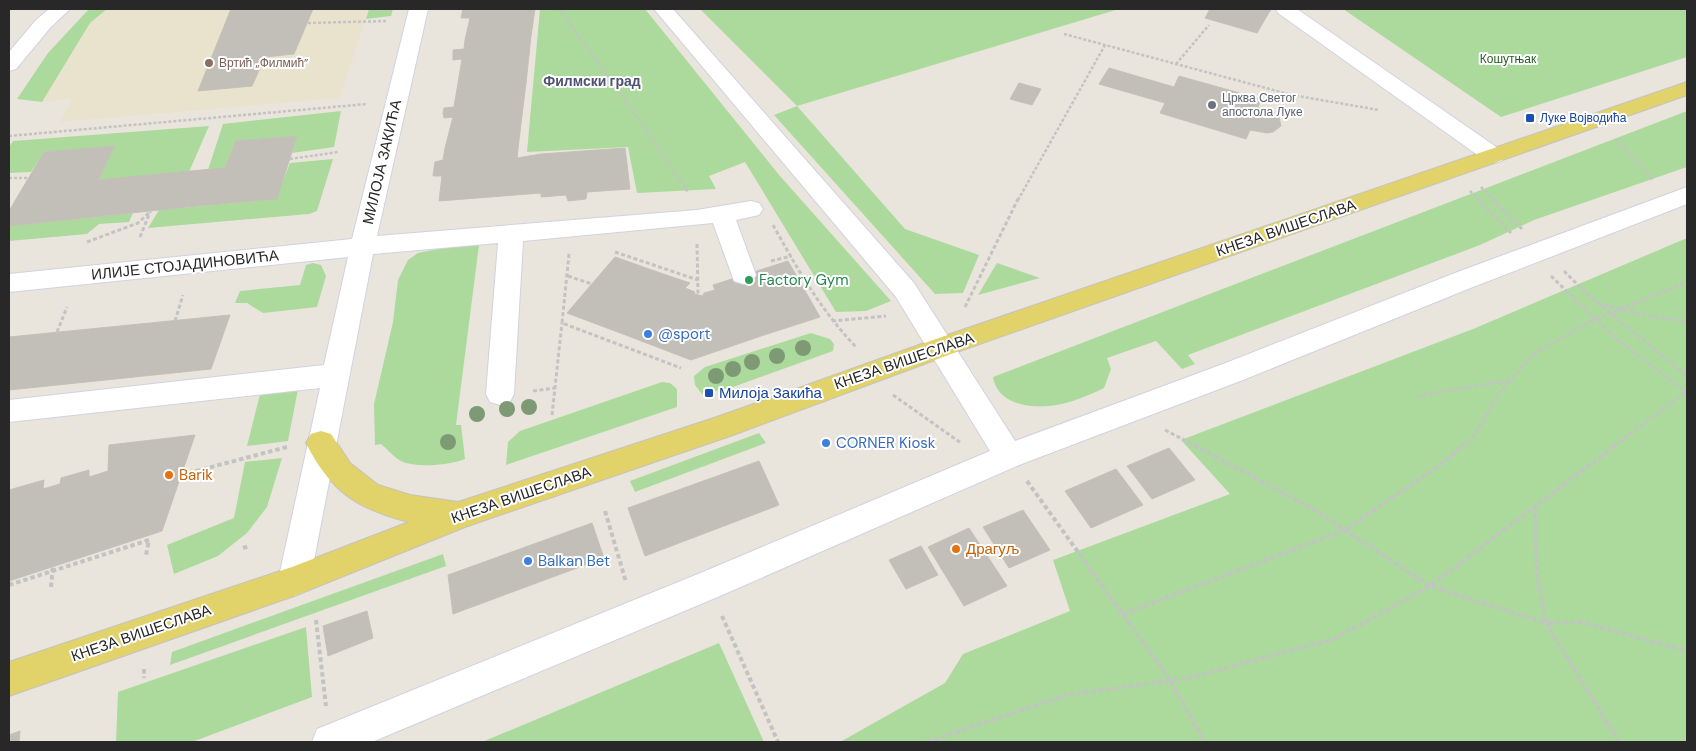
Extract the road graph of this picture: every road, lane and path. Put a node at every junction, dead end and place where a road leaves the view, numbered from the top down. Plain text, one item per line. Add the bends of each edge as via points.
1 (60, 9) edge
2 (418, 9) edge
3 (559, 9) edge
4 (663, 9) edge
5 (1285, 9) edge
6 (396, 20) dead end
7 (308, 23) dead end
8 (1209, 25) dead end
9 (1064, 34) dead end
10 (1105, 45) junction
11 (1176, 64) junction
12 (9, 65) edge
13 (1687, 88) edge
14 (396, 102) junction
15 (1388, 111) dead end
16 (9, 136) edge
17 (338, 152) dead end
18 (1494, 156) junction
19 (290, 159) dead end
20 (9, 178) edge
21 (28, 178) dead end
22 (690, 195) dead end
23 (1687, 195) edge
24 (751, 208) joint
25 (722, 213) junction
26 (697, 218) junction
27 (570, 229) junction
28 (512, 234) junction
29 (140, 237) dead end
30 (87, 242) dead end
31 (362, 248) junction
32 (610, 251) dead end
33 (578, 254) dead end
34 (569, 255) junction
35 (792, 256) junction
36 (766, 262) dead end
37 (743, 275) dead end
38 (568, 276) junction
39 (698, 280) junction
40 (1687, 282) edge
41 (9, 283) edge
42 (592, 284) dead end
43 (183, 295) dead end
44 (698, 295) dead end
45 (1597, 303) dead end
46 (67, 307) dead end
47 (965, 307) dead end
48 (1620, 308) junction
49 (890, 316) dead end
50 (175, 320) dead end
51 (832, 322) junction
52 (1687, 322) edge
53 (562, 323) junction
54 (1625, 325) dead end
55 (1609, 331) dead end
56 (57, 332) dead end
57 (851, 341) dead end
58 (942, 347) junction
59 (681, 368) dead end
60 (336, 375) junction
61 (1687, 376) edge
62 (1510, 380) junction
63 (1686, 392) edge
64 (500, 394) dead end
65 (1417, 396) dead end
66 (896, 399) dead end
67 (9, 411) edge
68 (552, 415) dead end
69 (1181, 440) dead end
70 (307, 444) junction
71 (1002, 459) junction
72 (181, 475) dead end
73 (1535, 506) junction
74 (605, 511) dead end
75 (458, 516) junction
76 (1345, 530) junction
77 (250, 546) dead end
78 (243, 548) dead end
79 (146, 555) dead end
80 (53, 569) junction
81 (294, 581) junction
82 (9, 585) edge
83 (709, 585) junction
84 (1430, 586) junction
85 (51, 587) dead end
86 (1123, 614) junction
87 (636, 616) junction
88 (316, 620) dead end
89 (1546, 623) junction
90 (1687, 651) edge
91 (9, 680) edge
92 (1170, 680) junction
93 (330, 742) edge
94 (778, 742) edge
95 (927, 742) edge
96 (1205, 742) edge
97 (1619, 742) edge

1 - 12 street
2 - 14 street, МИЛОЈА ЗАКИЋА
3 - 22 path
4 - 58 street via 905,290
5 - 18 street
6 - 7 path
8 - 11 path
9 - 10 path
10 - 11 path
10 - 47 path via 1033,170
11 - 15 path via 1292,95
13 - 18 main road, КНЕЗА ВИШЕСЛАВА
14 - 16 path
14 - 31 street, МИЛОЈА ЗАКИЋА
17 - 19 path
18 - 58 main road, КНЕЗА ВИШЕСЛАВА
20 - 21 path
23 - 71 street
24 - 25 street, ИЛИЈЕ СТОЈАДИНОВИЋА
24 - 35 path via 764,210
25 - 26 street, ИЛИЈЕ СТОЈАДИНОВИЋА
25 - 37 street
26 - 27 street, ИЛИЈЕ СТОЈАДИНОВИЋА
26 - 39 path
27 - 28 street, ИЛИЈЕ СТОЈАДИНОВИЋА
27 - 34 path
28 - 31 street, ИЛИЈЕ СТОЈАДИНОВИЋА
28 - 64 street
29 - 30 path via 150,211 138,223
31 - 41 street, ИЛИЈЕ СТОЈАДИНОВИЋА
31 - 60 street, МИЛОЈА ЗАКИЋА
32 - 39 path
33 - 34 path
34 - 38 path
35 - 36 path
35 - 51 path via 812,294
38 - 42 path
38 - 53 path
39 - 44 path
40 - 48 path
43 - 50 path
45 - 48 path
46 - 56 path
48 - 52 path
48 - 62 path via 1535,353
49 - 51 path
51 - 57 path
53 - 59 path
53 - 68 path
54 - 61 path
55 - 63 path
58 - 71 street
58 - 75 main road, КНЕЗА ВИШЕСЛАВА via 723,427
60 - 67 street
60 - 70 street, МИЛОЈА ЗАКИЋА
62 - 65 path
62 - 76 path via 1498,394 1475,435 1440,465
63 - 73 path
66 - 71 path
69 - 76 path via 1240,468
70 - 72 path
70 - 75 main road via 356,488 399,507
70 - 81 street, МИЛОЈА ЗАКИЋА
71 - 83 street
71 - 86 path
73 - 84 path
73 - 89 path via 1537,574
74 - 87 path
75 - 81 main road, КНЕЗА ВИШЕСЛАВА
76 - 84 path
76 - 86 path
77 - 78 path
79 - 80 path via 149,540
80 - 82 path
80 - 85 path
81 - 91 main road, КНЕЗА ВИШЕСЛАВА
83 - 87 street
83 - 94 path
84 - 89 path
84 - 92 path via 1334,639
86 - 92 path
87 - 93 street
88 - 93 path
89 - 90 path via 1582,622
89 - 97 path
92 - 95 path via 1067,694
92 - 96 path

